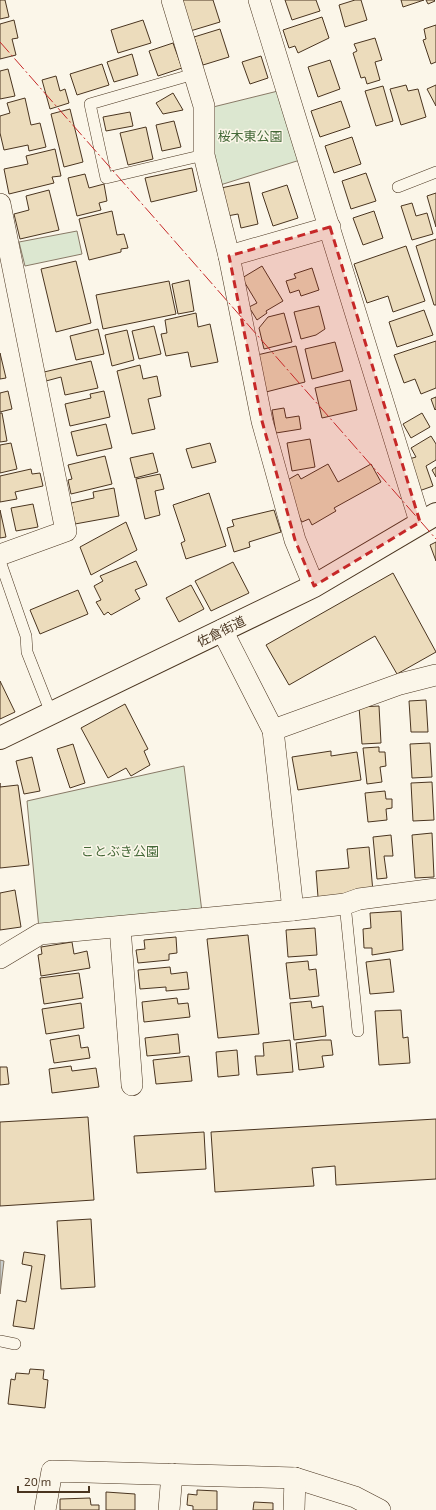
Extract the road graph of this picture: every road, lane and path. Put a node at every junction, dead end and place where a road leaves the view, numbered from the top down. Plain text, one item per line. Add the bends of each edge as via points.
1 (172, 0) edge
2 (259, 0) edge
3 (194, 74) junction
4 (204, 155) junction
5 (436, 172) edge
6 (398, 187) dead end
7 (0, 204) edge
8 (330, 227) junction
9 (229, 256) junction
10 (428, 518) edge
11 (0, 555) edge
12 (0, 561) edge
13 (314, 586) junction
14 (222, 630) junction
15 (436, 675) edge
16 (50, 713) junction
17 (273, 730) junction
18 (0, 738) edge
19 (436, 889) edge
20 (345, 904) junction
21 (293, 910) junction
22 (120, 927) junction
23 (0, 958) edge
24 (358, 1031) dead end
25 (132, 1084) dead end
26 (0, 1341) edge
27 (15, 1344) dead end
28 (172, 1474) junction
29 (295, 1478) junction
30 (45, 1510) edge
31 (169, 1510) edge
32 (294, 1510) edge
33 (380, 1510) edge

1 - 3 street
2 - 8 street
3 - 4 street via 204,106
3 - 4 lane via 90,104 106,178
4 - 9 street
5 - 6 lane
7 - 11 street via 66,531
8 - 9 street
8 - 10 street
9 - 13 street via 262,421 295,540
10 - 13 highway, 佐倉街道
12 - 16 lane via 26,636 27,652
13 - 14 highway, 佐倉街道
14 - 16 highway, 佐倉街道
14 - 17 street
15 - 17 street via 400,684
16 - 18 highway, 佐倉街道
17 - 21 street
19 - 20 street via 359,899
20 - 21 street
20 - 24 lane
21 - 22 street
22 - 23 street via 40,934
22 - 25 street
26 - 27 lane
28 - 29 street
28 - 30 street via 52,1471
28 - 31 street
29 - 32 street
29 - 33 street via 356,1497

